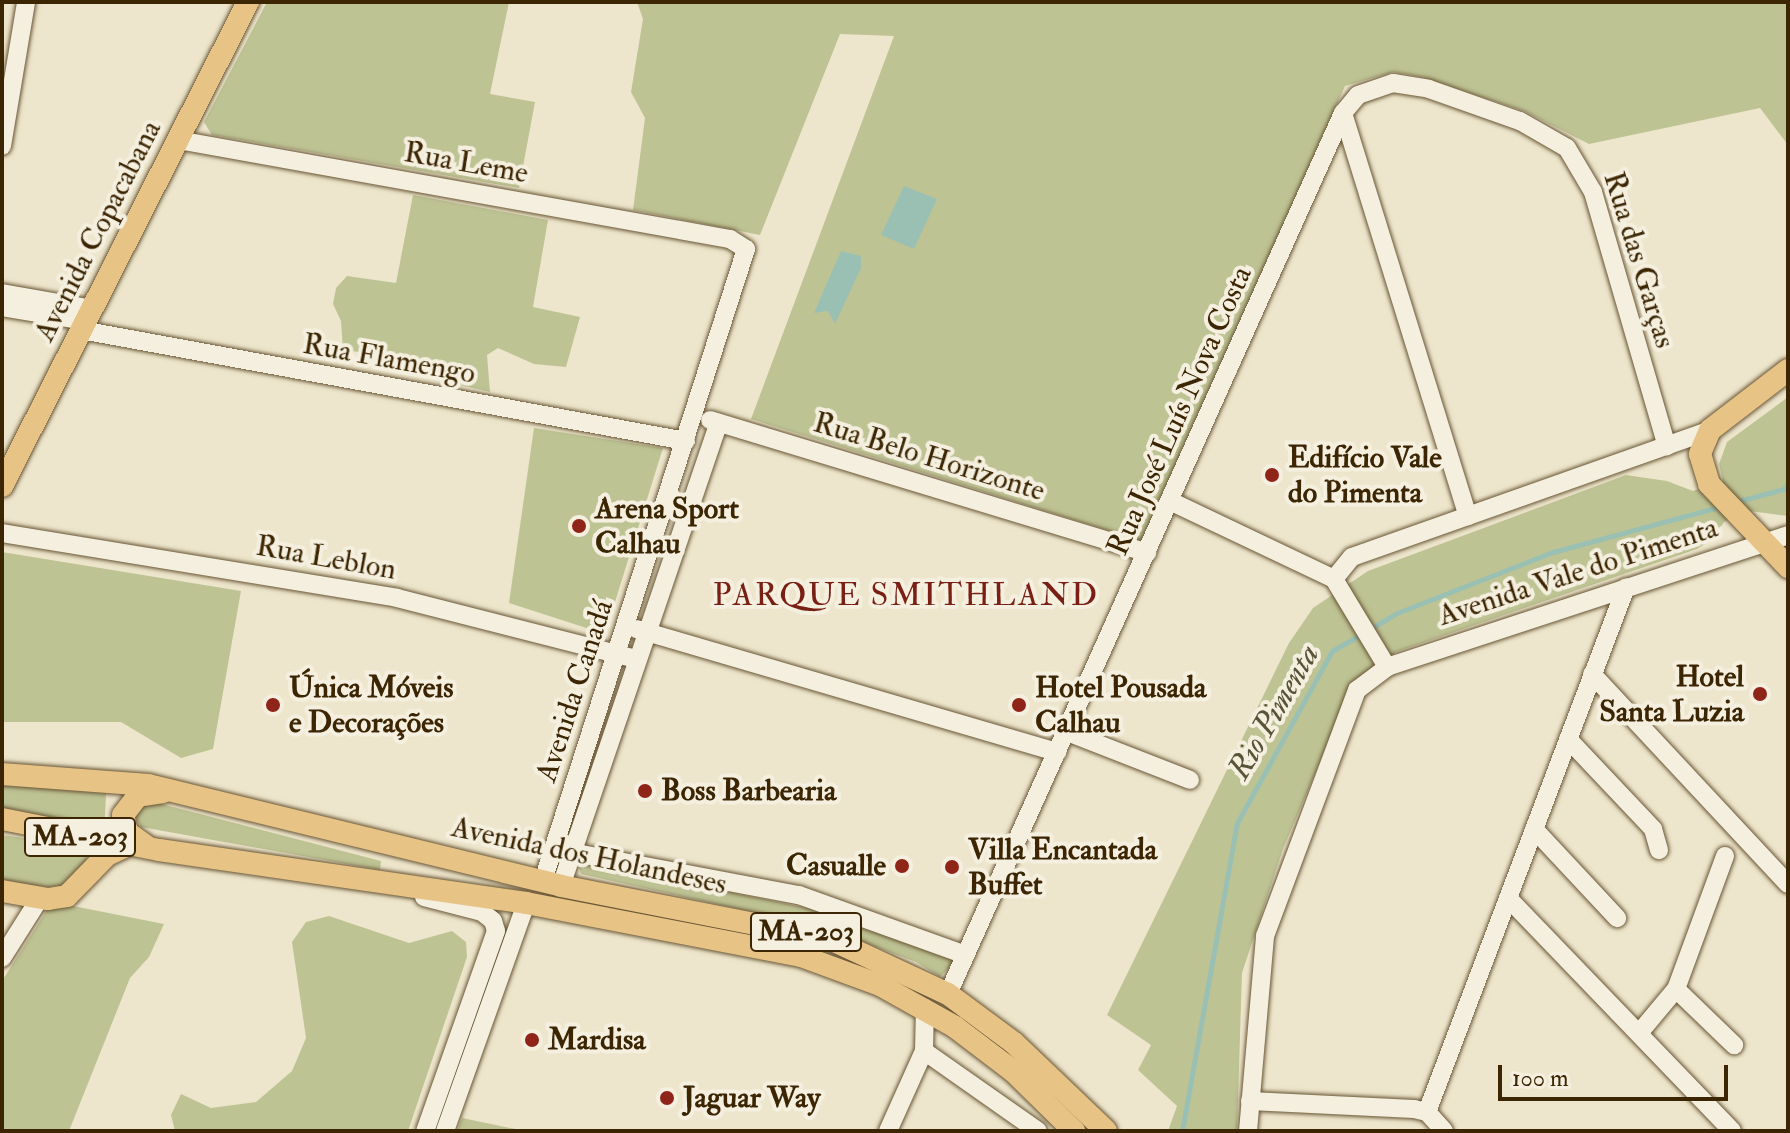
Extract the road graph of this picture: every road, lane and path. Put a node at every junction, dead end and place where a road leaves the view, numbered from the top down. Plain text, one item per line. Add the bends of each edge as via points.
1 (26, 2) edge
2 (248, 2) edge
3 (1343, 113) junction
4 (178, 140) junction
5 (2, 146) edge
6 (743, 245) joint
7 (2, 293) edge
8 (2, 307) edge
9 (86, 320) junction
10 (1788, 370) edge
11 (695, 415) junction
12 (719, 423) junction
13 (1710, 430) junction
14 (686, 441) junction
15 (1667, 446) junction
16 (1700, 454) junction
17 (2, 486) edge
18 (1170, 501) junction
19 (1468, 516) junction
20 (2, 533) edge
21 (1788, 535) edge
22 (1758, 543) junction
23 (1147, 553) junction
24 (1788, 567) edge
25 (1334, 579) junction
26 (1626, 587) junction
27 (626, 626) junction
28 (647, 632) junction
29 (617, 653) junction
30 (637, 659) junction
31 (1387, 667) junction
32 (1592, 674) junction
33 (1067, 732) junction
34 (1568, 739) junction
35 (1057, 752) junction
36 (2, 760) edge
37 (2, 774) edge
38 (101, 779) junction
39 (1190, 780) dead end
40 (180, 792) junction
41 (2, 819) edge
42 (1534, 829) junction
43 (128, 845) junction
44 (159, 850) junction
45 (562, 850) junction
46 (1659, 850) dead end
47 (1725, 856) dead end
48 (367, 881) junction
49 (552, 884) junction
50 (1788, 884) edge
51 (2, 891) edge
52 (40, 898) junction
53 (1508, 898) junction
54 (526, 903) junction
55 (1617, 918) dead end
56 (966, 955) junction
57 (2, 958) edge
58 (1676, 989) junction
59 (948, 994) junction
60 (925, 1008) junction
61 (1640, 1032) junction
62 (1734, 1045) dead end
63 (924, 1051) junction
64 (1250, 1101) junction
65 (1427, 1112) junction
66 (1071, 1130) edge
67 (425, 1131) edge
68 (445, 1131) edge
69 (888, 1131) edge
70 (1038, 1131) edge
71 (1106, 1131) edge
72 (1248, 1131) edge
73 (1444, 1131) edge
74 (1732, 1131) edge

1 - 5 street
2 - 4 main road, Avenida Copacabana
3 - 15 street, Rua das Garças via 1373,87 1393,83 1429,89 1520,121 1567,148 1593,192
3 - 18 street, Rua José Luís Nova Costa
3 - 19 street
4 - 6 street, Rua Leme
4 - 9 main road, Avenida Copacabana
6 - 11 street, Avenida Canadá via 745,261
7 - 9 street
8 - 9 street
9 - 14 street, Rua Flamengo
9 - 17 main road, Avenida Copacabana
10 - 13 main road
11 - 12 street, Rua Belo Horizonte
11 - 14 street, Avenida Canadá
12 - 23 street, Rua Belo Horizonte
12 - 28 street, Avenida Canadá
13 - 15 street
13 - 16 main road
14 - 27 street, Avenida Canadá
15 - 16 street
15 - 19 street
16 - 22 main road via 1709,484
18 - 23 street, Rua José Luís Nova Costa
18 - 25 street
19 - 25 street via 1352,557
20 - 29 street, Rua Leblon via 397,598
21 - 22 street, Avenida Vale do Pimenta
22 - 24 main road
22 - 26 street, Avenida Vale do Pimenta
23 - 33 street, Rua José Luís Nova Costa
25 - 31 street
26 - 31 street, Avenida Vale do Pimenta
26 - 32 street
27 - 28 street
27 - 29 street, Avenida Canadá
28 - 30 street, Avenida Canadá
28 - 35 street
29 - 30 street, Rua Leblon
29 - 45 street, Avenida Canadá
30 - 45 street, Avenida Canadá
31 - 64 street, Avenida Vale do Pimenta via 1362,685 1348,705 1277,897 1260,963
32 - 34 street
32 - 50 street
33 - 35 street, Rua José Luís Nova Costa
33 - 39 street
34 - 42 street
34 - 46 street via 1653,829
35 - 56 street, Rua José Luís Nova Costa
36 - 38 main road
37 - 38 main road, Avenida dos Holandeses / MA-203
38 - 40 main road, Avenida dos Holandeses / MA-203
40 - 44 main road via 145,793 125,809 127,832
40 - 49 main road, Avenida dos Holandeses / MA-203
41 - 43 main road, Avenida dos Holandeses / MA-203
42 - 53 street
42 - 55 street
43 - 44 main road, Avenida dos Holandeses / MA-203
43 - 52 main road via 101,860 74,892
44 - 48 main road, Avenida dos Holandeses / MA-203
45 - 49 street, Avenida Canadá
45 - 56 street via 799,895
47 - 58 street
48 - 54 main road, Avenida dos Holandeses / MA-203
48 - 67 street via 482,912 495,926
49 - 59 main road, Avenida dos Holandeses / MA-203 via 820,936
51 - 52 main road
52 - 57 street
53 - 61 street
53 - 65 street
54 - 60 main road, Avenida dos Holandeses / MA-203 via 787,952 869,980
54 - 68 street
56 - 59 street, Rua José Luís Nova Costa
58 - 61 street
58 - 62 street
59 - 71 main road, Avenida dos Holandeses / MA-203 via 1014,1043
60 - 63 street
60 - 66 main road, Avenida dos Holandeses / MA-203 via 988,1051
61 - 74 street
63 - 69 street
63 - 70 street
64 - 65 street
64 - 72 street, Avenida Vale do Pimenta
65 - 73 street

